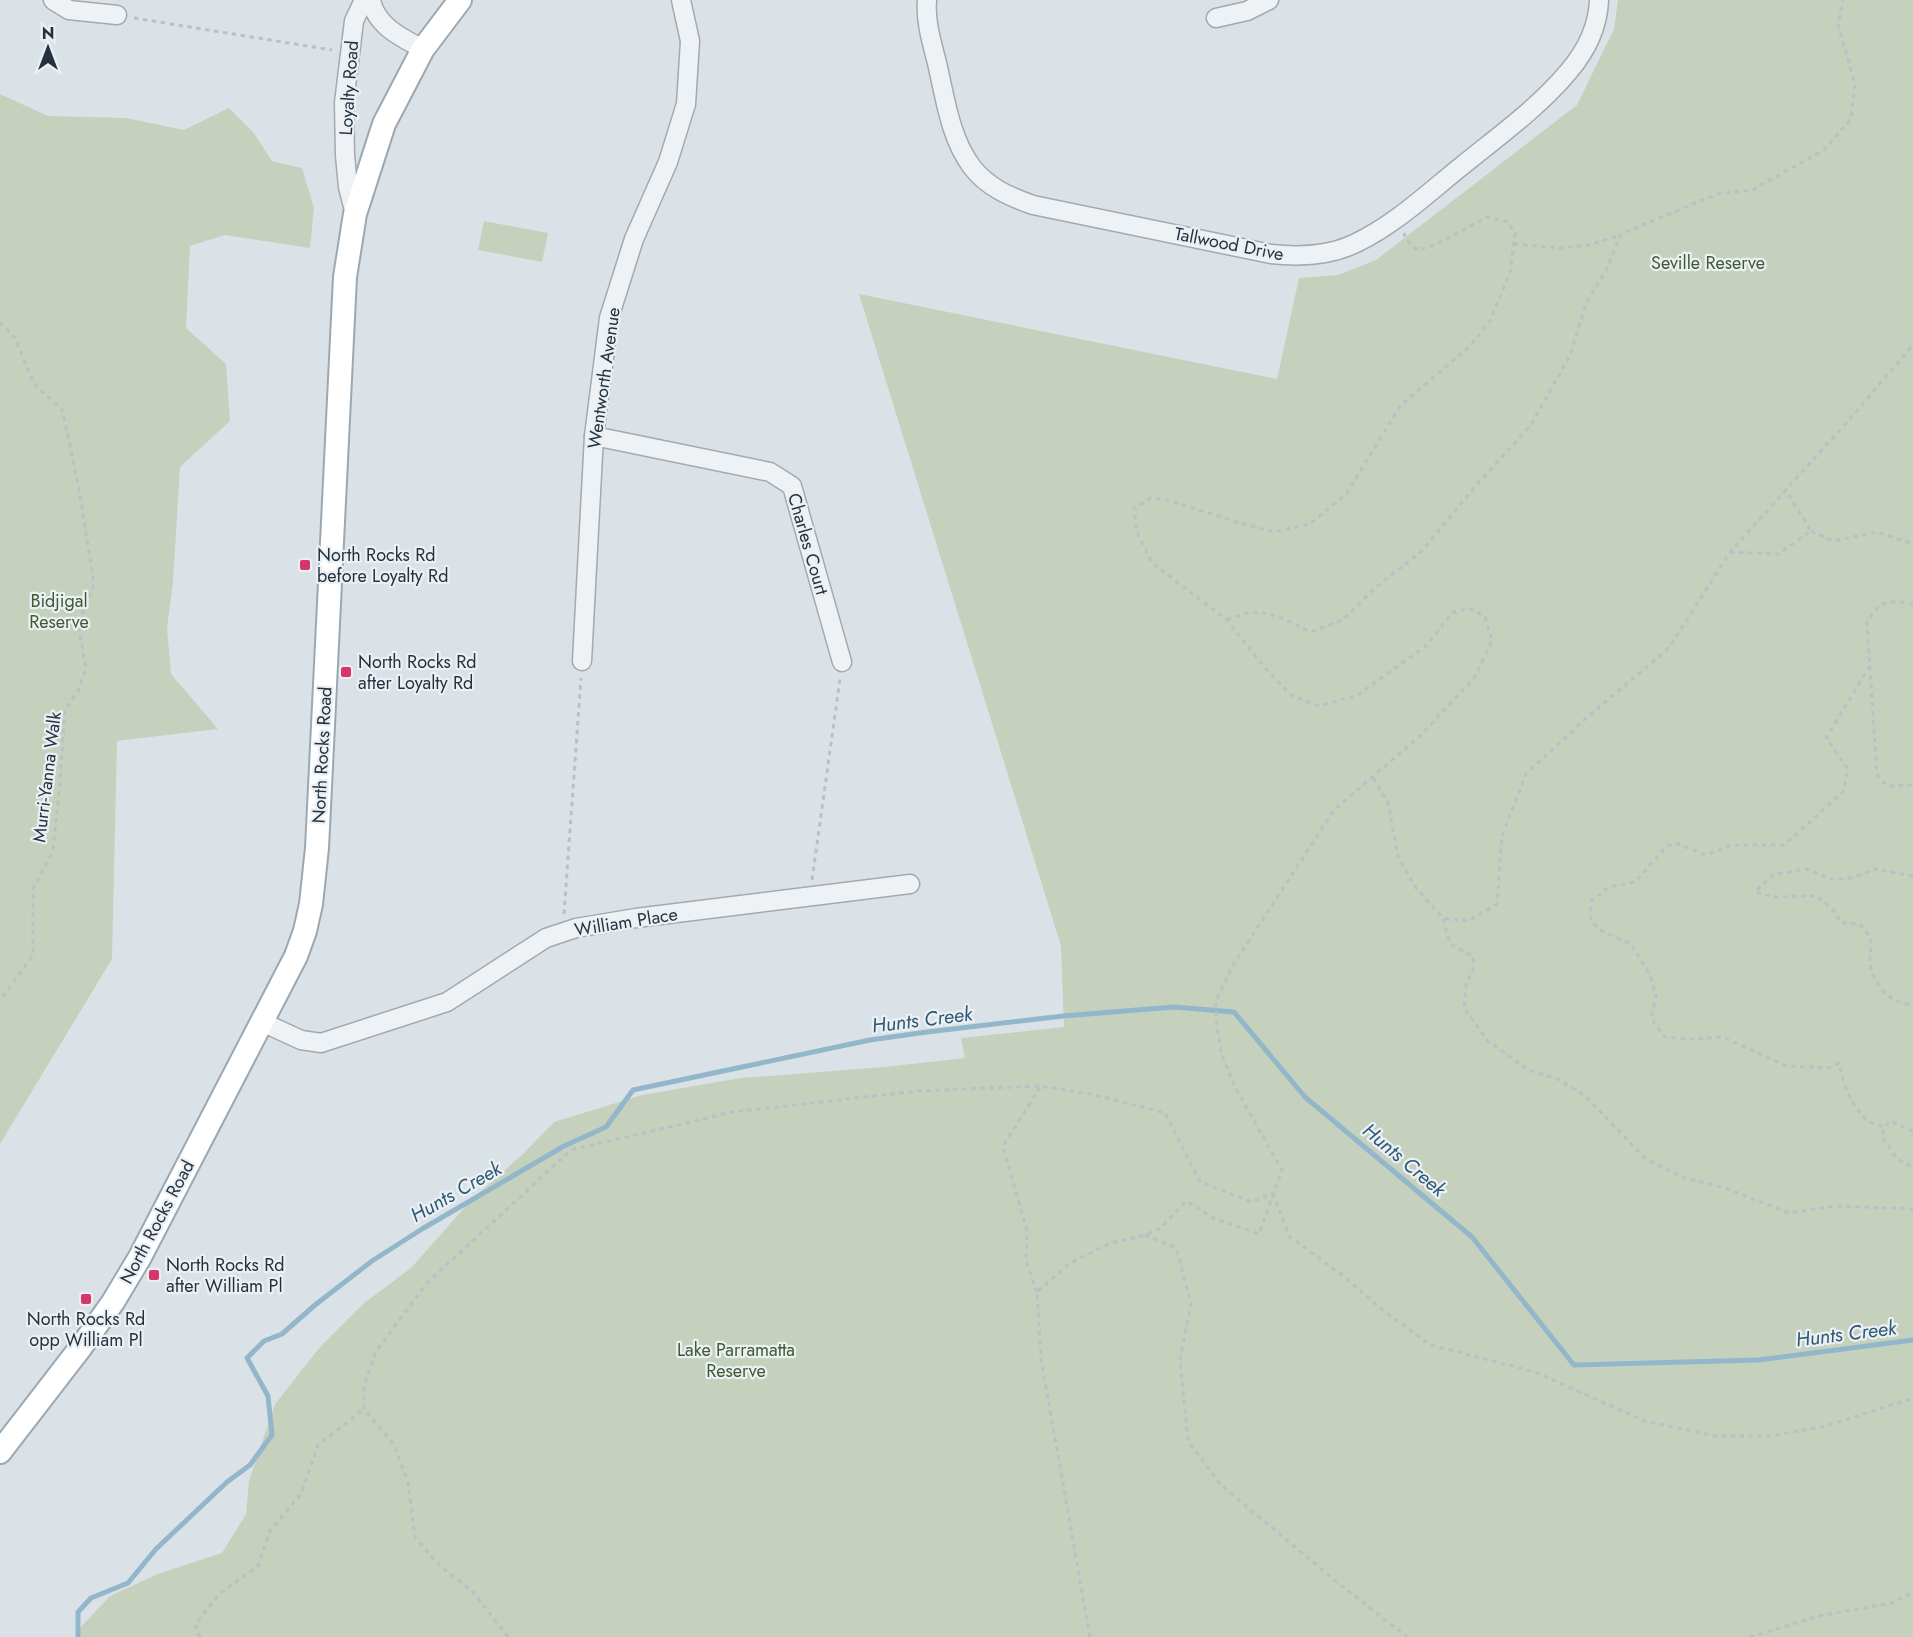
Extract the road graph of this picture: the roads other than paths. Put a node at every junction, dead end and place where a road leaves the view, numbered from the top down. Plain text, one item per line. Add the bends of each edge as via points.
1 (53, 0) edge
2 (364, 0) edge
3 (371, 0) edge
4 (460, 0) edge
5 (681, 0) edge
6 (927, 0) edge
7 (1269, 0) edge
8 (1599, 0) edge
9 (117, 15) road end
10 (1216, 18) dead end
11 (423, 49) junction
12 (355, 214) junction
13 (594, 436) junction
14 (582, 661) road end
15 (842, 662) road end
16 (910, 884) dead end
17 (262, 1022) junction
18 (0, 1452) edge

1 - 9 street via 69,10
2 - 12 street, Loyalty Road via 354,21 344,103 348,187
3 - 11 street via 381,20 393,32
4 - 11 main road, North Rocks Road
5 - 13 street, Wentworth Avenue via 690,41 686,104 668,162 634,239 609,318
6 - 8 street, Tallwood Drive via 928,26 948,111 962,149 982,178 1033,205 1292,256 1316,255 1356,244 1401,226 1543,100 1569,71 1589,40
7 - 10 street via 1247,11
11 - 12 main road, North Rocks Road via 384,124
12 - 17 main road, North Rocks Road via 345,277 315,879 299,948
13 - 14 street, Wentworth Avenue
13 - 15 street, Charles Court via 770,472 792,486
16 - 17 street, William Place via 576,928 546,938 447,1002 336,1040 301,1040
17 - 18 main road, North Rocks Road via 129,1275 81,1347

